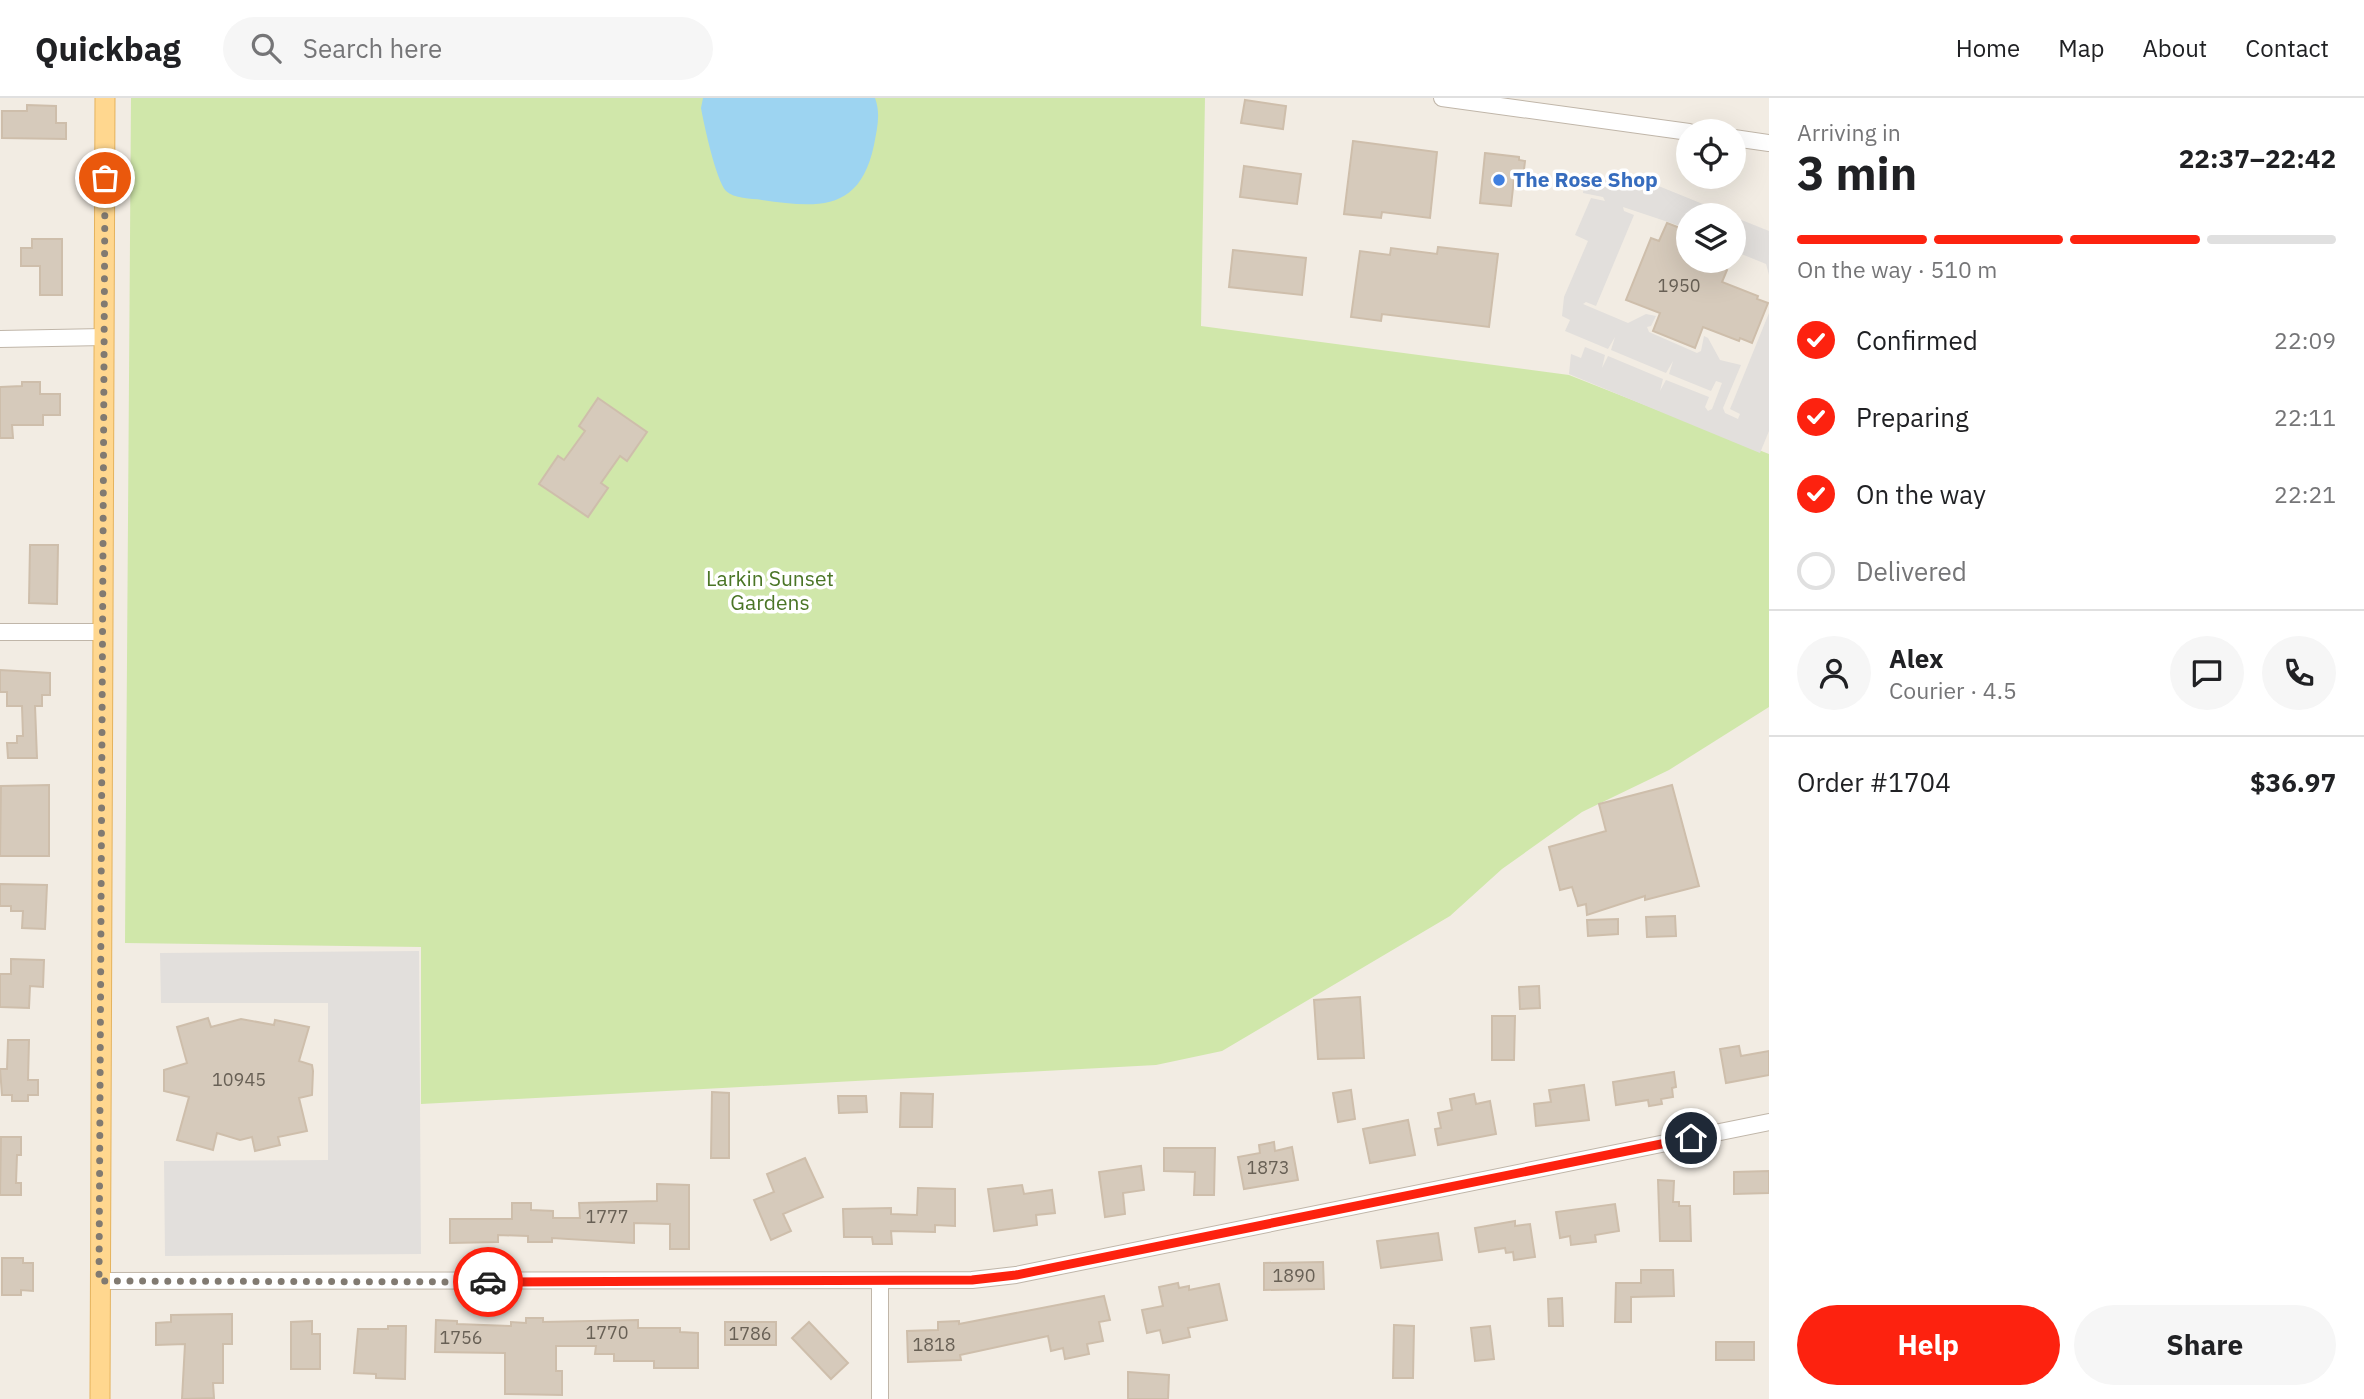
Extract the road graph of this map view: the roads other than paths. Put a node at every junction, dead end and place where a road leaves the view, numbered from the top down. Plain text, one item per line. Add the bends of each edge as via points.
1 (105, 98) edge
2 (1442, 98) edge
3 (1676, 130) edge
4 (1746, 140) edge
5 (1769, 144) edge
6 (104, 337) junction
7 (0, 339) edge
8 (0, 632) edge
9 (102, 632) junction
10 (1769, 1122) edge
11 (99, 1281) junction
12 (880, 1282) junction
13 (100, 1399) edge
14 (880, 1399) edge

1 - 6 main road
2 - 3 street
4 - 5 street
6 - 7 street
6 - 9 main road
8 - 9 street
9 - 11 main road
10 - 12 street via 1016,1275 935,1283
11 - 12 street
11 - 13 main road
12 - 14 street

